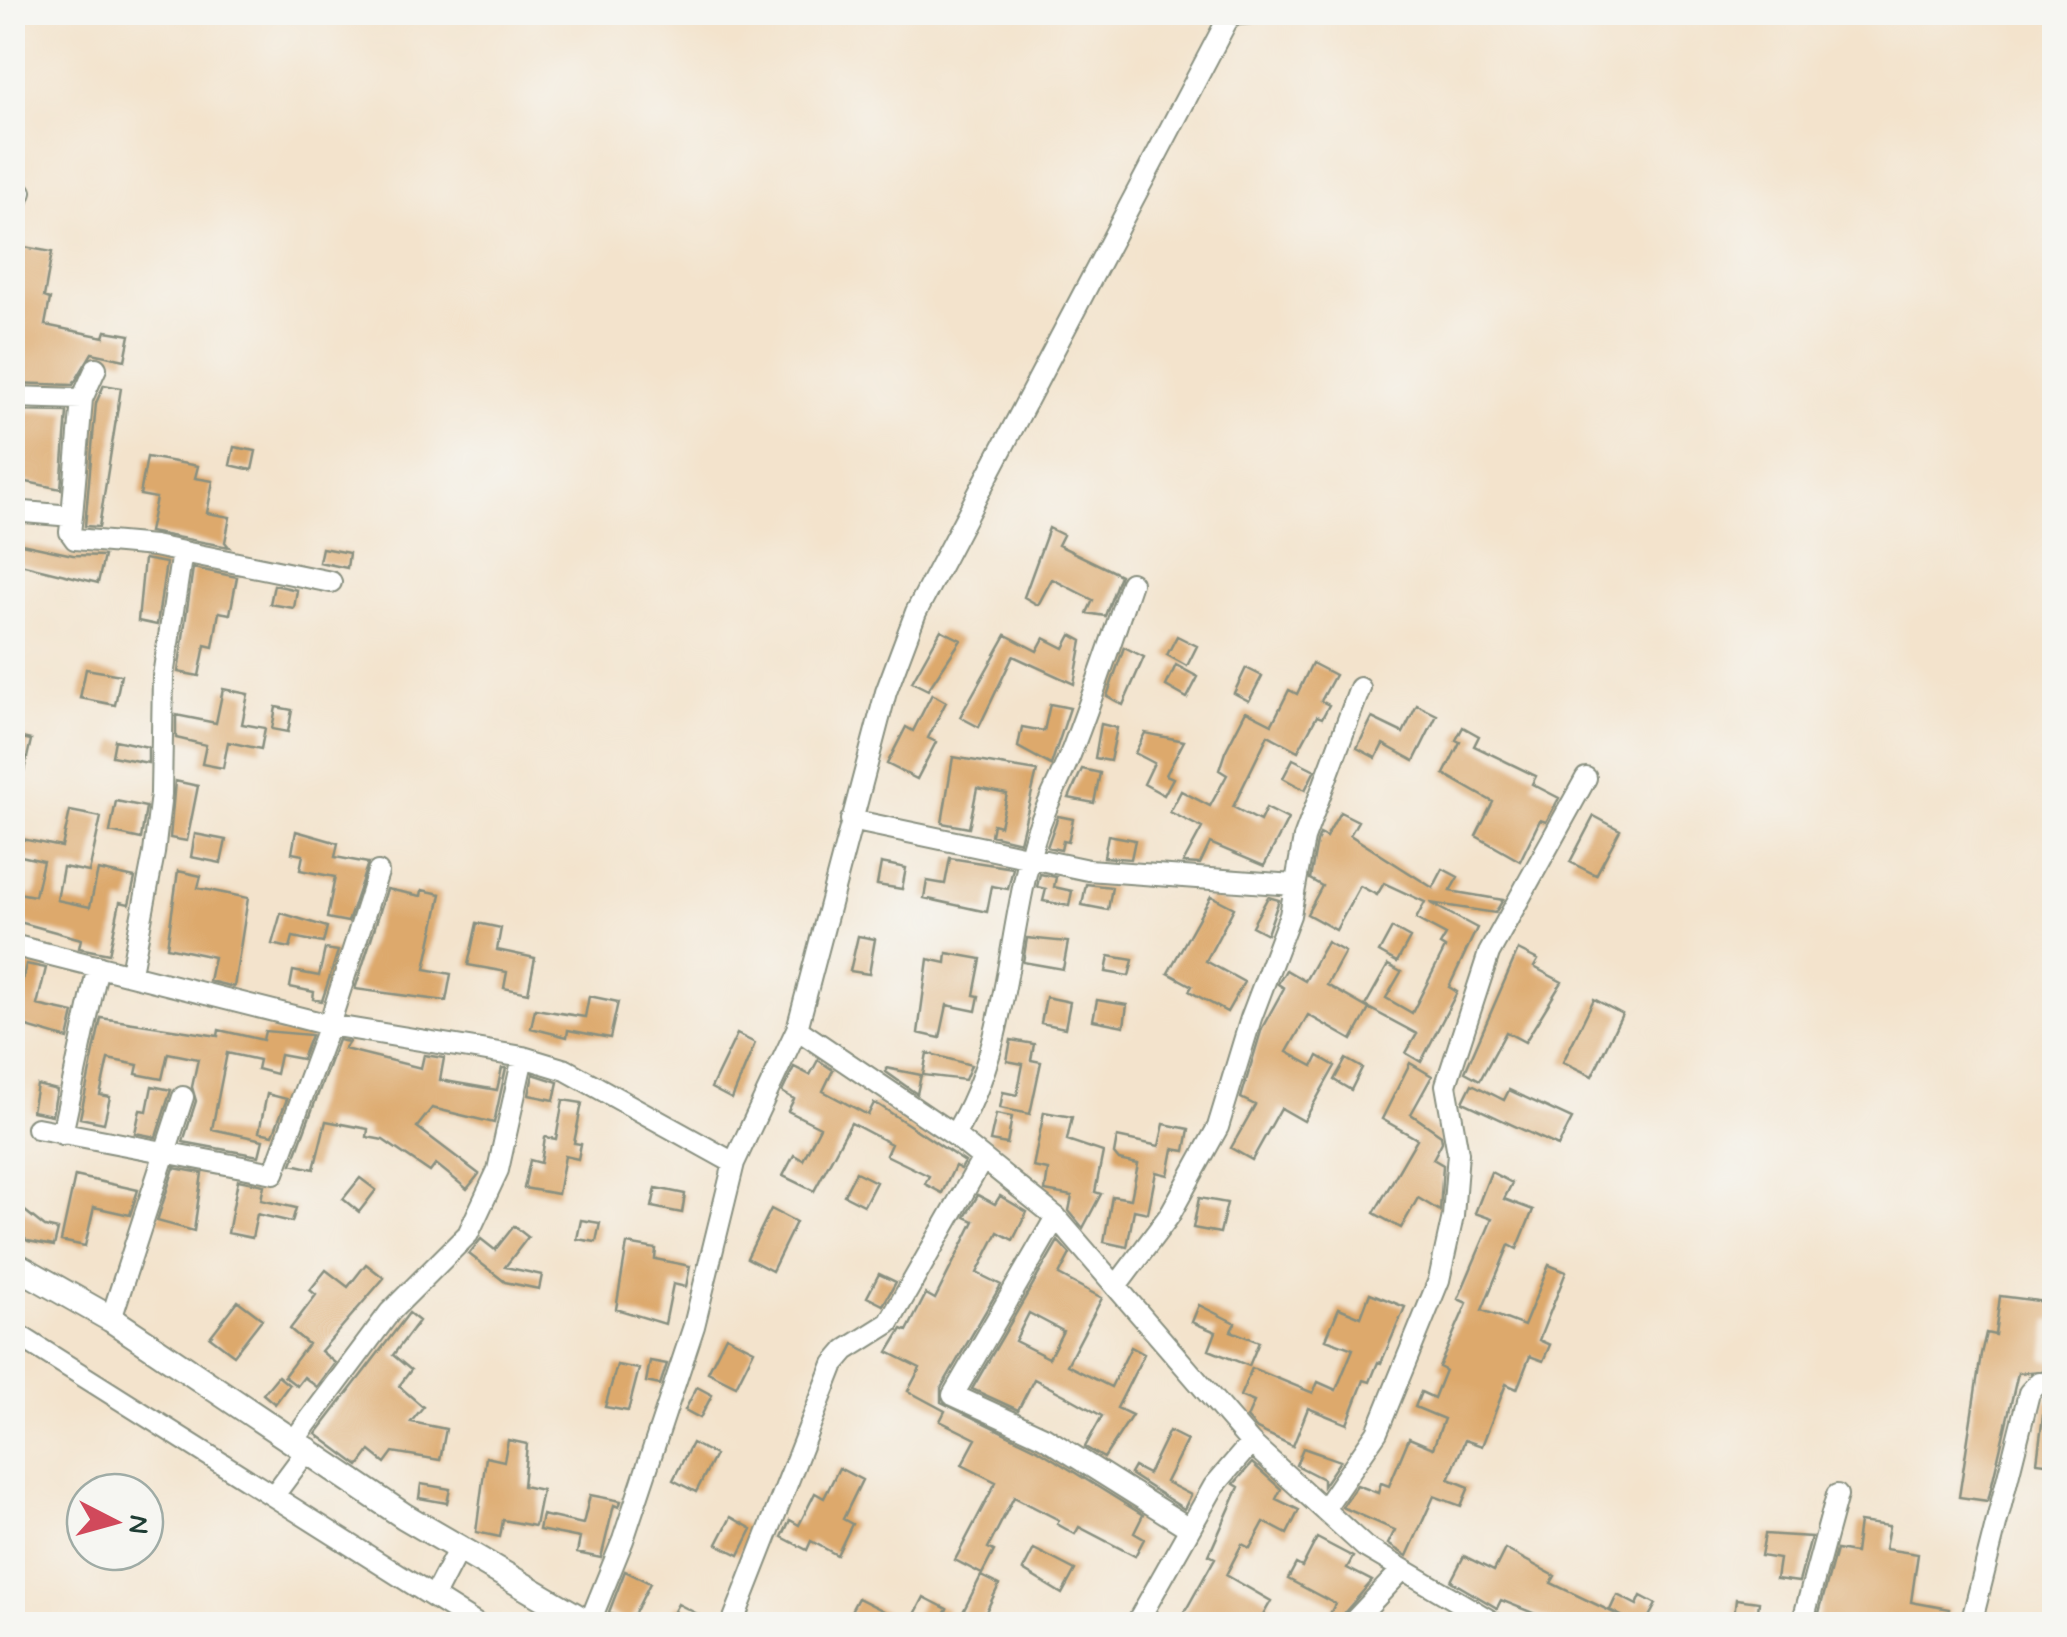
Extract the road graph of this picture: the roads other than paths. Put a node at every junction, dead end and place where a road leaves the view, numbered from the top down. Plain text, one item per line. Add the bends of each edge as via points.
1 (1262, 12) edge
2 (21, 192) dead end
3 (12, 215) edge
4 (96, 368) dead end
5 (12, 397) edge
6 (82, 399) junction
7 (12, 512) edge
8 (72, 516) junction
9 (182, 552) junction
10 (331, 582) dead end
11 (1131, 583) dead end
12 (1360, 688) dead end
13 (1586, 778) dead end
14 (851, 820) junction
15 (1030, 858) junction
16 (378, 872) dead end
17 (1294, 885) junction
18 (12, 946) edge
19 (98, 966) junction
20 (131, 972) junction
21 (329, 1025) junction
22 (796, 1029) junction
23 (523, 1056) junction
24 (183, 1096) dead end
25 (37, 1128) dead end
26 (62, 1134) junction
27 (954, 1135) junction
28 (164, 1154) junction
29 (982, 1160) junction
30 (734, 1163) junction
31 (1056, 1216) junction
32 (12, 1264) edge
33 (1118, 1284) junction
34 (110, 1318) junction
35 (12, 1330) edge
36 (2054, 1384) edge
37 (1251, 1444) junction
38 (301, 1449) junction
39 (276, 1492) junction
40 (1837, 1494) dead end
41 (1324, 1509) junction
42 (1189, 1528) junction
43 (458, 1551) junction
44 (1401, 1571) junction
45 (436, 1593) junction
46 (476, 1624) edge
47 (589, 1624) edge
48 (732, 1624) edge
49 (1136, 1624) edge
50 (1351, 1624) edge
51 (1496, 1624) edge
52 (1802, 1624) edge
53 (1971, 1624) edge

1 - 14 street via 1230,16 916,612
2 - 3 street
4 - 6 street
5 - 6 street
6 - 8 street
7 - 8 street
8 - 9 street via 72,538
9 - 10 street
9 - 20 street via 163,676 154,852
11 - 15 street
12 - 17 street via 1304,838
13 - 41 street via 1489,953 1446,1085 1458,1152 1439,1280 1377,1432
14 - 15 street
14 - 22 street
15 - 17 street via 1116,873
15 - 27 street via 1010,937 1000,1020 976,1099
16 - 21 street
17 - 33 street via 1279,951 1218,1127 1169,1216
18 - 19 street
19 - 20 street
19 - 26 street
20 - 21 street
21 - 23 street
21 - 28 street via 274,1173
22 - 27 street
22 - 30 street
23 - 30 street via 566,1070
23 - 38 street via 498,1170 468,1234 390,1312
24 - 28 street
25 - 26 street
26 - 28 street
27 - 29 street
28 - 34 street
29 - 31 street
29 - 48 street via 889,1322 834,1364
30 - 47 street via 694,1326
31 - 33 street
31 - 42 street via 953,1395 1044,1437
32 - 34 main road
33 - 37 street
34 - 38 main road
35 - 39 street
36 - 53 street via 2039,1382 2029,1393
37 - 41 street
37 - 42 street
38 - 39 street
38 - 43 main road
39 - 45 street
40 - 52 street
41 - 44 street
42 - 49 street
43 - 45 street
43 - 47 main road
44 - 50 street
44 - 51 street
45 - 46 street

